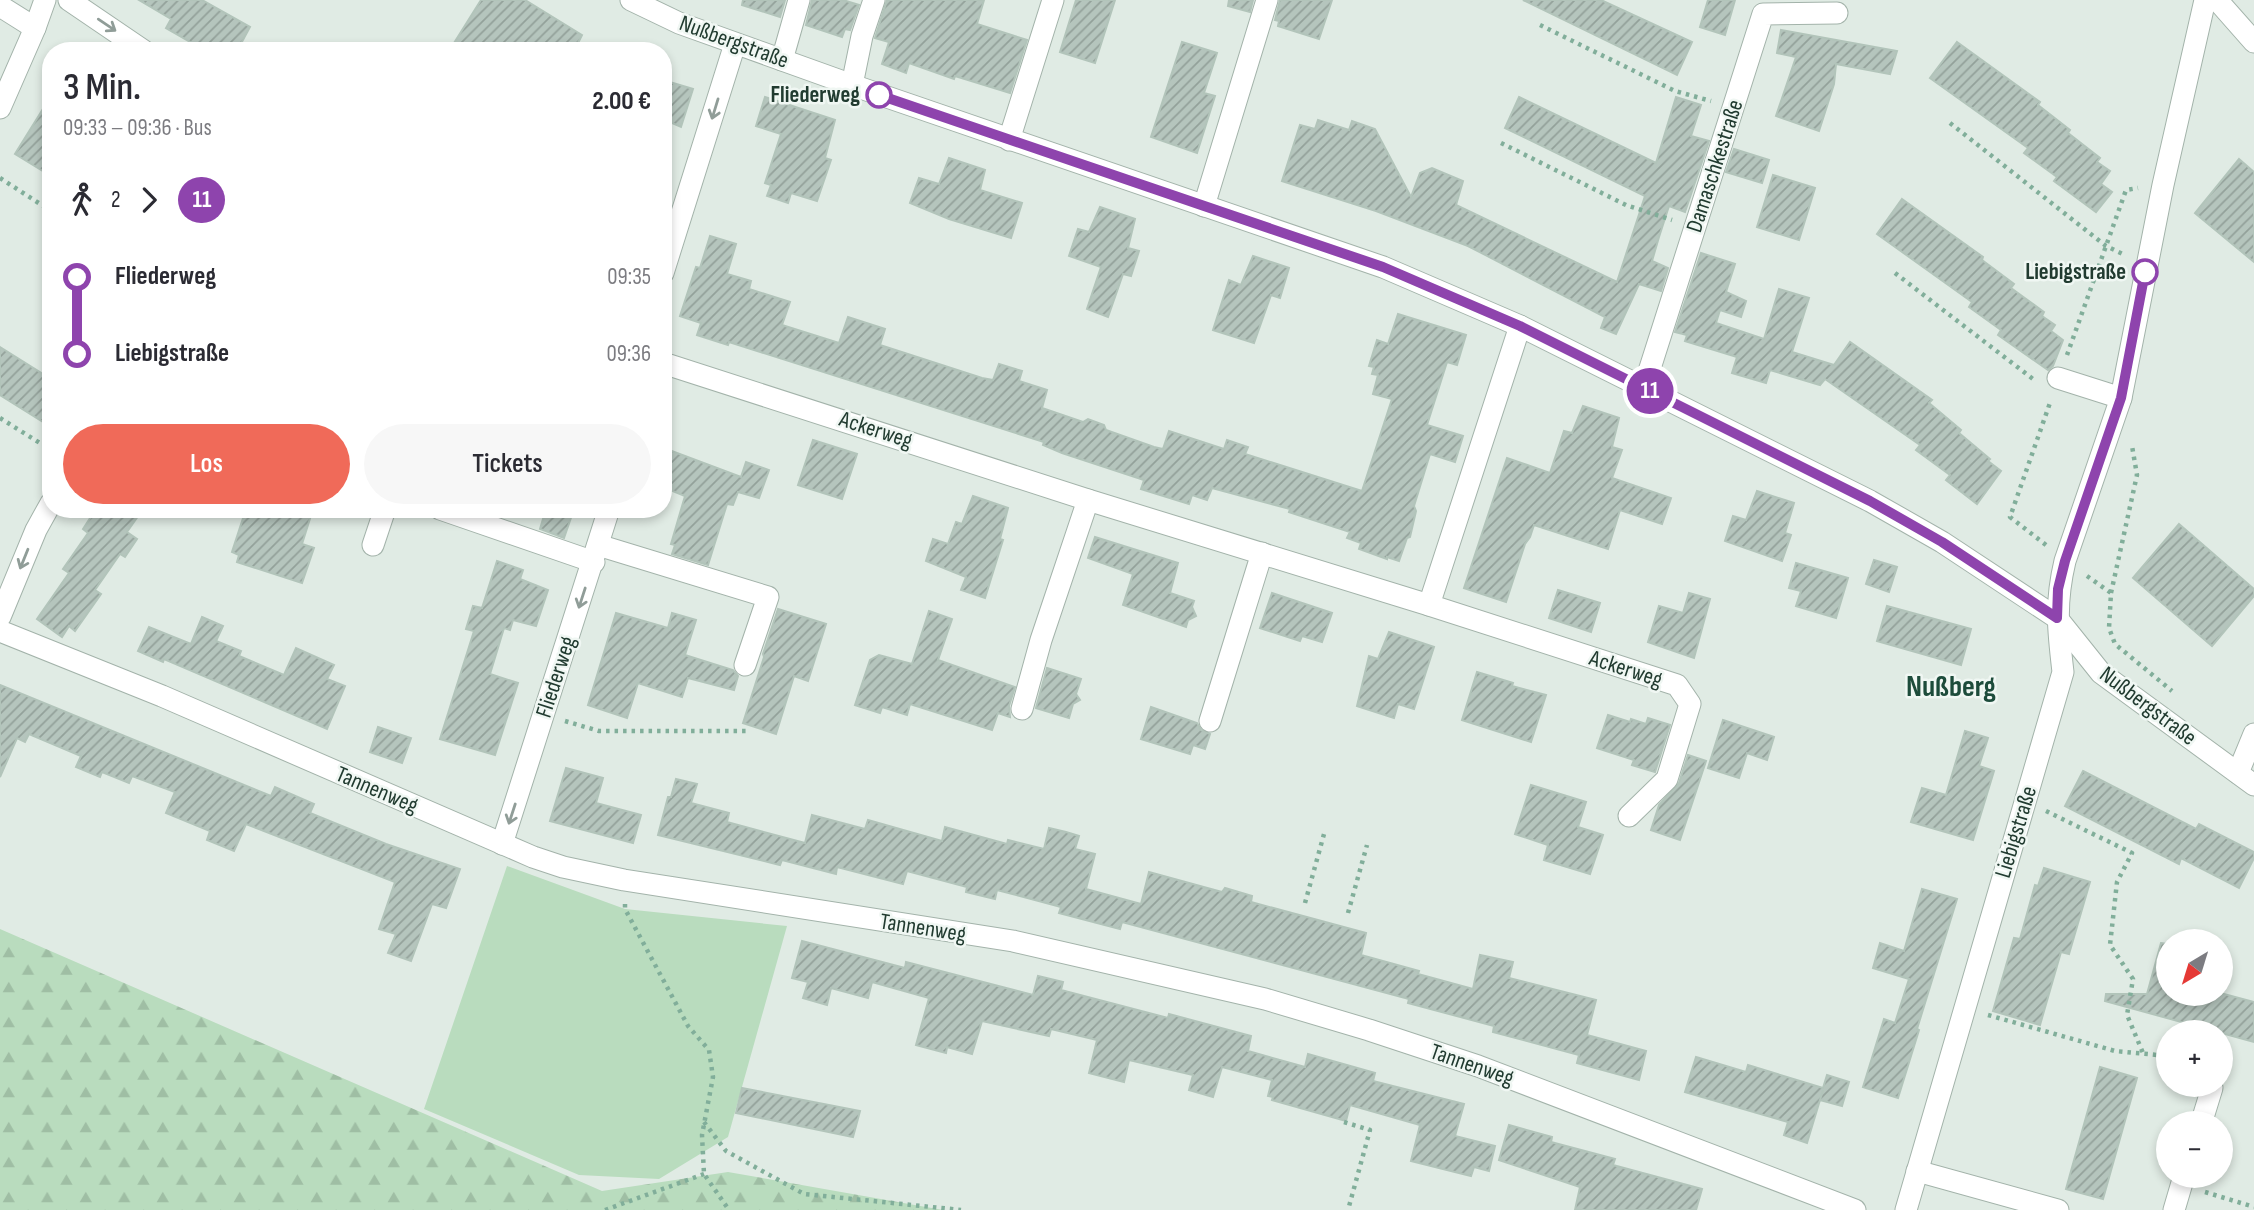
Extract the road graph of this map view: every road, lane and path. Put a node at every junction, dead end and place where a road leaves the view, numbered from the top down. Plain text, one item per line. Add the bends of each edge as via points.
1 (45, 0) edge
2 (69, 0) edge
3 (631, 0) edge
4 (799, 0) edge
5 (874, 0) edge
6 (1053, 0) edge
7 (1267, 0) edge
8 (2207, 0) edge
9 (0, 6) edge
10 (1799, 7) edge
11 (667, 8) edge
12 (1837, 13) dead end
13 (1540, 24) dead end
14 (36, 28) junction
15 (131, 42) edge
16 (2254, 42) edge
17 (735, 44) junction
18 (782, 60) junction
19 (852, 85) junction
20 (0, 108) edge
21 (1734, 108) junction
22 (1950, 123) dead end
23 (1009, 140) junction
24 (1501, 143) dead end
25 (0, 178) edge
26 (42, 205) edge
27 (1204, 205) junction
28 (1696, 228) junction
29 (672, 245) edge
30 (2147, 265) junction
31 (1895, 273) dead end
32 (1520, 326) junction
33 (672, 366) edge
34 (2050, 382) joint
35 (1644, 387) junction
36 (2121, 398) junction
37 (0, 418) edge
38 (2110, 430) junction
39 (42, 444) edge
40 (1088, 499) junction
41 (43, 518) edge
42 (382, 518) edge
43 (465, 518) edge
44 (606, 518) edge
45 (373, 545) dead end
46 (596, 553) junction
47 (1262, 553) junction
48 (2065, 561) junction
49 (2110, 593) junction
50 (1429, 606) junction
51 (0, 617) edge
52 (2057, 618) junction
53 (0, 631) edge
54 (745, 664) dead end
55 (2174, 693) dead end
56 (1022, 709) dead end
57 (544, 715) junction
58 (1210, 721) dead end
59 (749, 731) dead end
60 (2254, 734) edge
61 (2246, 779) edge
62 (2025, 801) junction
63 (1629, 816) dead end
64 (1324, 834) dead end
65 (502, 844) junction
66 (1367, 845) dead end
67 (624, 880) junction
68 (1305, 904) dead end
69 (1348, 913) dead end
70 (1964, 1008) junction
71 (2144, 1053) junction
72 (2156, 1054) edge
73 (704, 1122) junction
74 (1344, 1122) dead end
75 (1917, 1171) junction
76 (704, 1174) junction
77 (2181, 1188) edge
78 (2204, 1188) edge
79 (2254, 1207) edge
80 (605, 1210) edge
81 (729, 1210) edge
82 (961, 1210) edge
83 (1348, 1210) edge
84 (1855, 1210) edge
85 (1906, 1210) edge
86 (2058, 1210) edge
87 (2174, 1210) edge

1 - 14 street
2 -> 15 street
3 - 11 street, Nußbergstraße
4 - 18 street
5 - 19 street
6 - 23 street
7 - 27 street
8 - 16 street
8 - 30 street, Liebigstraße
9 - 14 street
10 - 12 street, Damaschkestraße
10 - 21 street, Damaschkestraße via 1763,14
11 - 17 street, Nußbergstraße
13 - 21 path via 1675,91
14 - 20 street
17 - 18 street, Nußbergstraße
17 -> 29 street
18 - 19 street, Nußbergstraße
19 - 23 street, Nußbergstraße
21 - 28 street, Damaschkestraße
22 - 30 path via 2106,246
23 - 27 street, Nußbergstraße
24 - 28 path via 1626,205
25 - 26 path
27 - 32 street, Nußbergstraße via 1383,267
28 - 35 street, Damaschkestraße
30 - 36 street, Liebigstraße
31 - 34 path
32 - 35 street, Nußbergstraße
32 - 50 street
33 - 40 street, Ackerweg
34 - 36 street
35 - 52 street, Nußbergstraße via 1870,501
36 - 38 street, Liebigstraße
37 - 39 path
38 - 48 street, Liebigstraße
38 - 49 path via 2131,439 2137,475
40 - 47 street, Ackerweg
40 - 56 street
41 -> 51 street
42 - 45 street
43 - 46 street via 544,547
44 - 46 street, Fliederweg
46 - 54 street via 768,597
46 -> 57 street, Fliederweg
47 - 50 street, Ackerweg
47 - 58 street
48 - 49 path
48 - 52 street, Liebigstraße
49 - 55 path via 2109,628 2115,643
50 - 63 street, Ackerweg via 1677,685 1690,704 1667,779
52 - 61 street, Nußbergstraße via 2101,673
52 - 62 street, Liebigstraße via 2063,672
53 - 65 street, Tannenweg
57 - 59 path via 599,731
57 -> 65 street, Fliederweg
60 - 61 street
62 - 70 street, Liebigstraße
62 - 71 path via 2132,853 2117,883 2110,945 2133,979 2127,1015
64 - 68 path
65 - 67 street, Tannenweg via 563,867
66 - 69 path
67 - 73 path via 625,909 688,1026 709,1050 713,1077
67 - 84 street, Tannenweg via 1013,941 1265,999 1478,1066
70 - 71 path via 2115,1051
70 - 75 street, Liebigstraße
71 - 72 path
73 - 76 path
73 - 82 path via 726,1151 804,1194
74 - 83 path via 1370,1130
75 - 85 street, Liebigstraße
75 - 86 street
76 - 80 path
76 - 81 path
77 - 87 street
78 - 79 path

